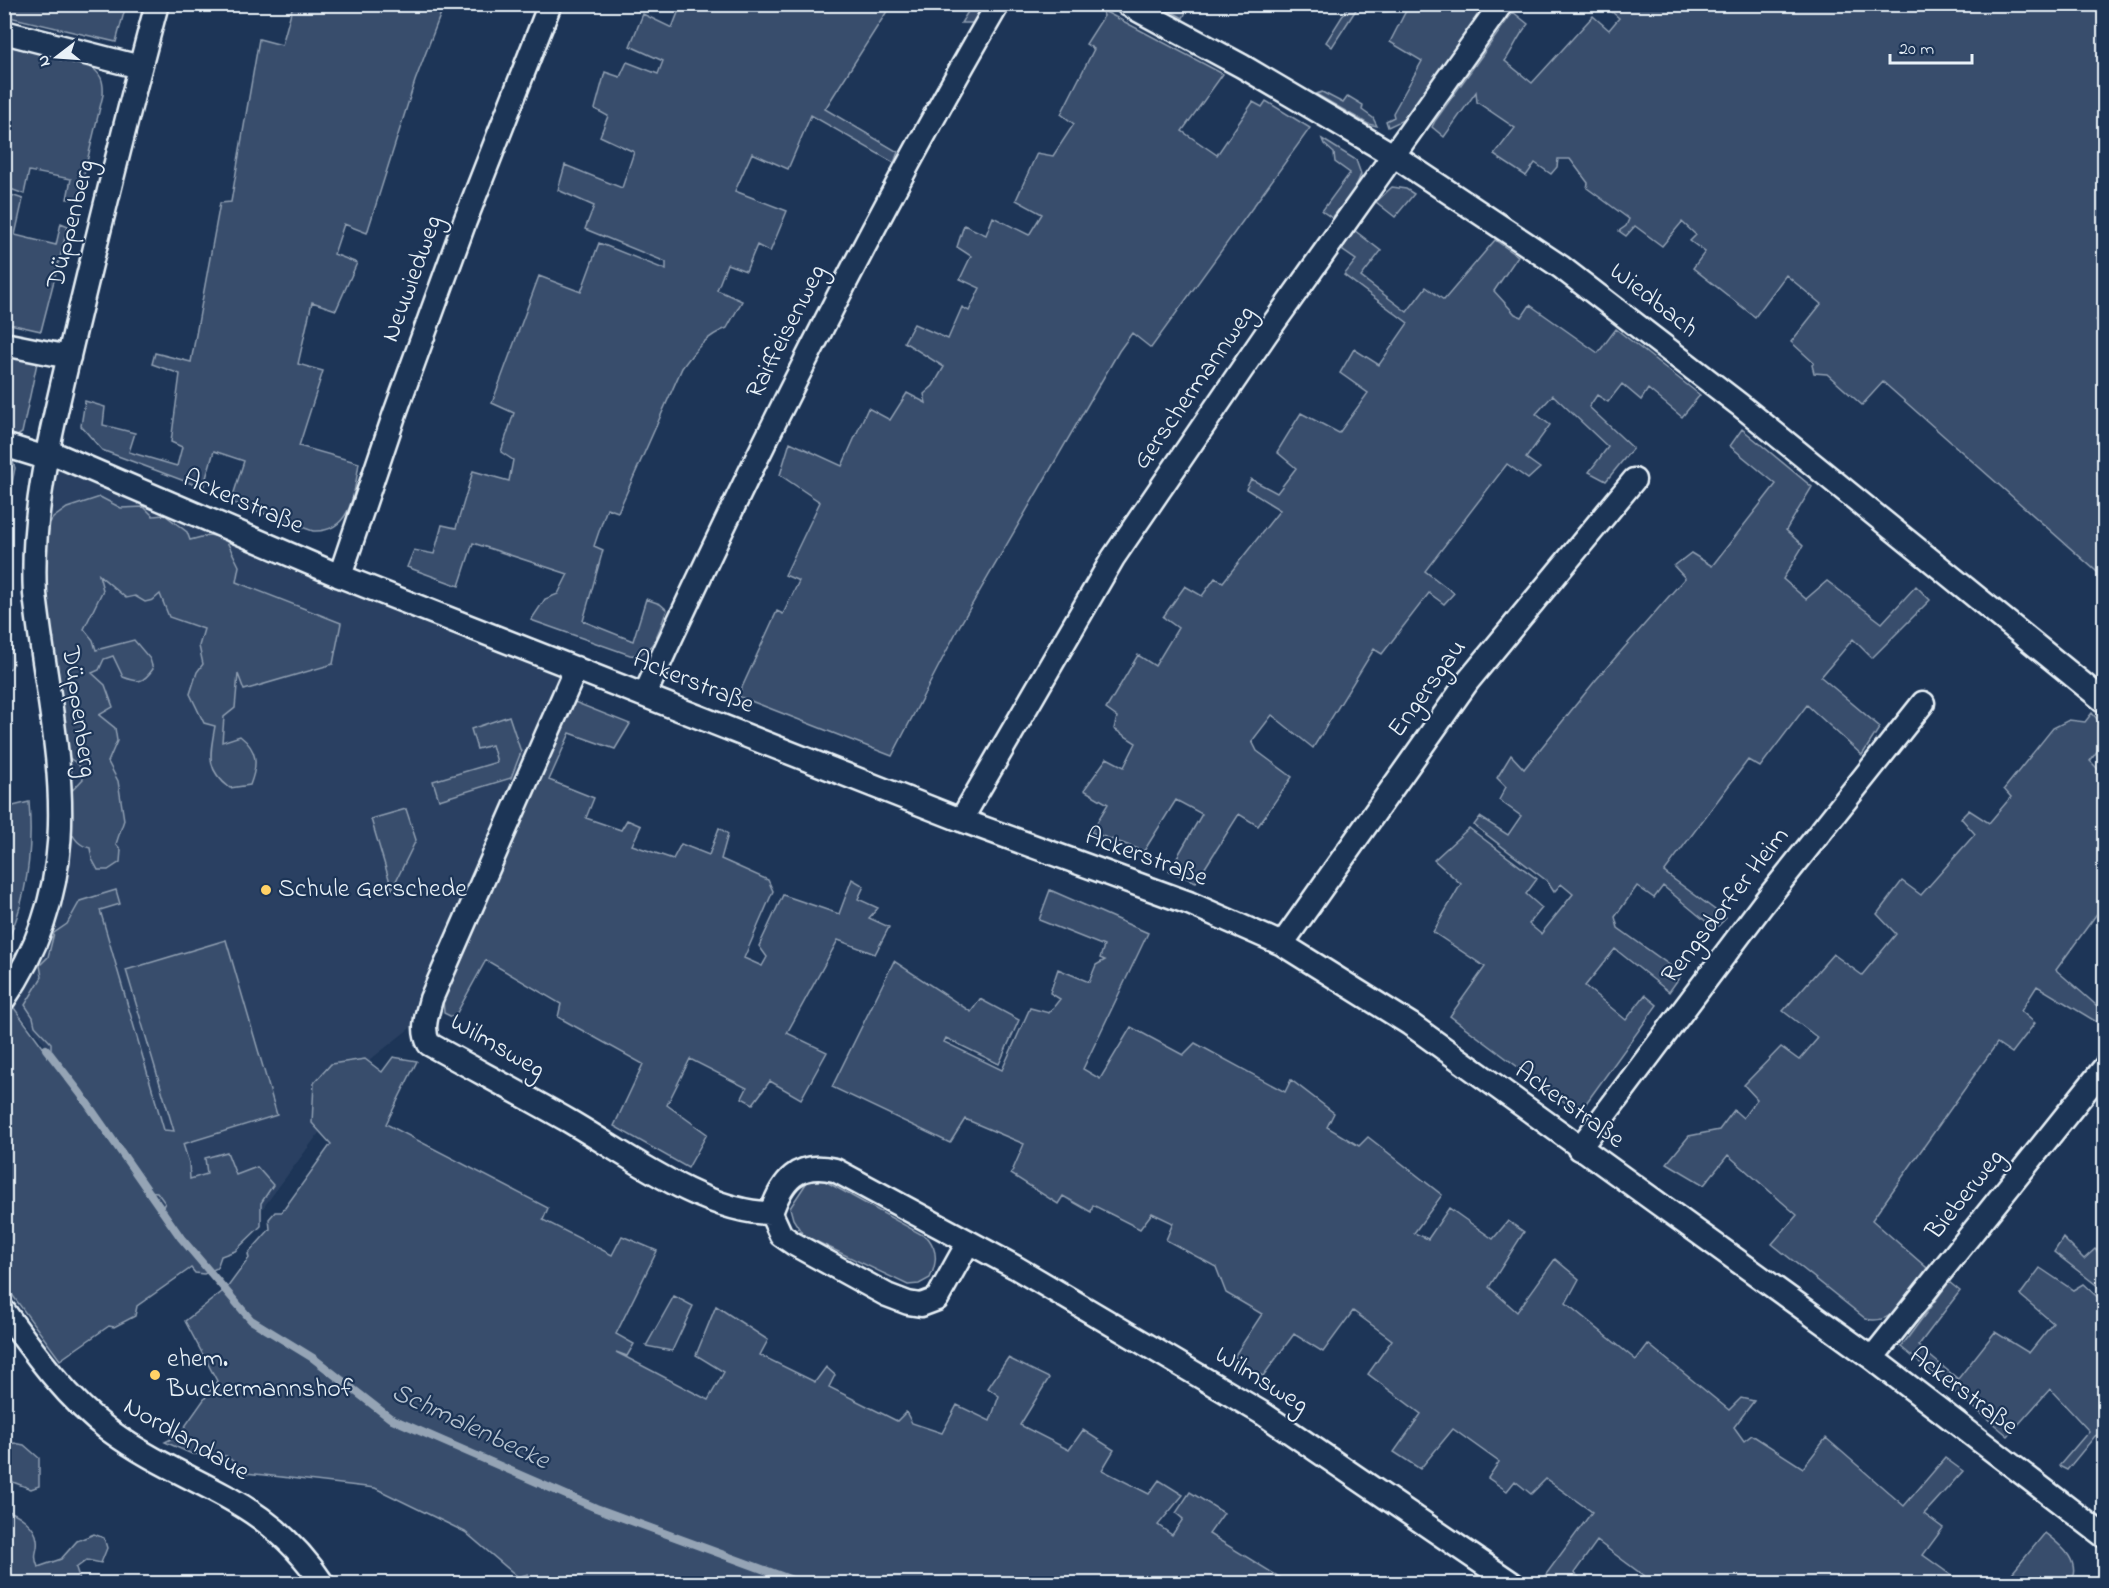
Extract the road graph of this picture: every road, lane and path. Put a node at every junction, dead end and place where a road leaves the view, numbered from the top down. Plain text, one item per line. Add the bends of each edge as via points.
1 (156, 4) edge
2 (550, 4) edge
3 (998, 4) edge
4 (1127, 4) edge
5 (1501, 4) edge
6 (4, 33) edge
7 (140, 67) junction
8 (1393, 155) junction
9 (4, 344) edge
10 (69, 357) junction
11 (4, 445) edge
12 (47, 454) junction
13 (1634, 480) dead end
14 (340, 576) junction
15 (576, 668) junction
16 (645, 694) junction
17 (2104, 701) edge
18 (1923, 703) dead end
19 (961, 820) junction
20 (1282, 944) junction
21 (4, 999) edge
22 (2104, 1068) edge
23 (1579, 1149) junction
24 (771, 1213) junction
25 (968, 1243) junction
26 (4, 1311) edge
27 (1872, 1358) junction
28 (2104, 1536) edge
29 (323, 1584) edge
30 (1513, 1584) edge

1 - 7 street, Düppenberg
2 - 14 street, Neuwiedweg via 465,221
3 - 16 street, Raiffeisenweg via 879,216 739,490
4 - 8 street, Wiedbach
5 - 8 street, Gerschermannweg
6 - 7 street
7 - 10 street, Düppenberg
8 - 17 street, Wiedbach via 1486,215 1616,308
8 - 19 street, Gerschermannweg via 1113,558
9 - 10 street
10 - 12 street, Düppenberg
11 - 12 street
12 - 14 street, Ackerstraße
12 - 21 street, Düppenberg via 33,567 58,766 61,831 54,892 46,920 29,959
13 - 20 street, Engersgau via 1468,681
14 - 15 street, Ackerstraße
15 - 16 street, Ackerstraße
15 - 24 street, Wilmsweg via 431,999 425,1036 429,1044 688,1189 729,1208
16 - 19 street, Ackerstraße
18 - 23 street, Rengsdorfer Heim via 1756,913
19 - 20 street, Ackerstraße via 1189,903
20 - 23 street, Ackerstraße via 1410,1024
22 - 27 street, Bieberweg
23 - 27 street, Ackerstraße
24 - 25 street, Wilmsweg via 781,1186 798,1173 823,1167 894,1199
24 - 25 street via 781,1235 794,1244 887,1294 921,1305 937,1299
25 - 30 street, Wilmsweg via 1262,1413
26 - 29 street, Nordlandaue via 40,1360 88,1413 130,1444 267,1521 301,1554
27 - 28 street, Ackerstraße

